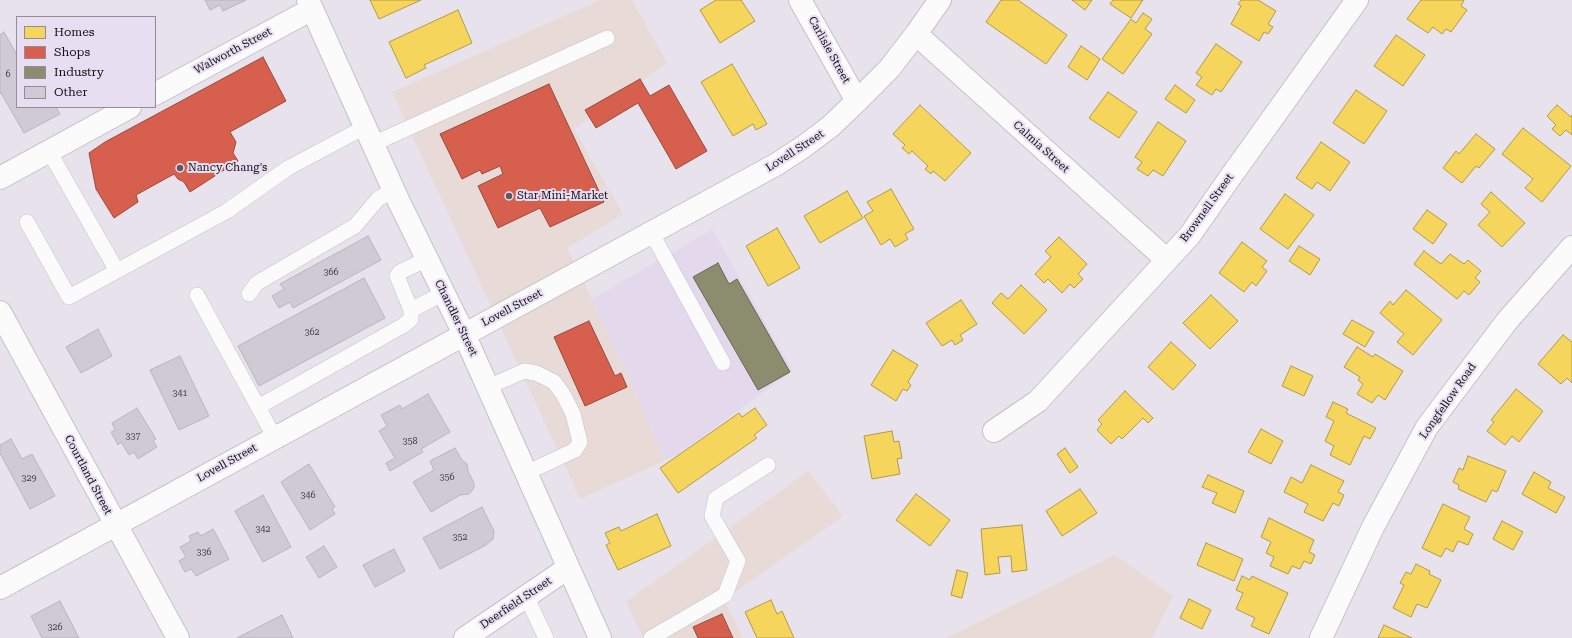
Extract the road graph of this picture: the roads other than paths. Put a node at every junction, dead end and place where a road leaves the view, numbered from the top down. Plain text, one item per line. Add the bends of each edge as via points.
1 (800, 0) edge
2 (940, 0) edge
3 (1357, 0) edge
4 (310, 4) edge
5 (916, 34) junction
6 (607, 38) dead end
7 (156, 93) edge
8 (857, 101) junction
9 (128, 108) edge
10 (369, 136) junction
11 (49, 151) junction
12 (0, 178) edge
13 (393, 190) junction
14 (27, 222) dead end
15 (651, 232) junction
16 (1572, 247) edge
17 (427, 259) junction
18 (1167, 260) junction
19 (117, 271) junction
20 (444, 293) junction
21 (197, 294) dead end
22 (249, 294) dead end
23 (412, 310) junction
24 (0, 312) edge
25 (464, 334) junction
26 (723, 364) dead end
27 (488, 387) junction
28 (258, 407) junction
29 (994, 431) dead end
30 (275, 438) junction
31 (768, 465) dead end
32 (526, 473) junction
33 (115, 525) junction
34 (568, 568) junction
35 (0, 588) edge
36 (526, 596) junction
37 (178, 638) edge
38 (465, 638) edge
39 (546, 638) edge
40 (600, 638) edge
41 (651, 638) edge
42 (1322, 638) edge

1 - 8 street, Carlisle Street
2 - 5 street, Lovell Street
3 - 18 street, Brownell Street via 1190,235
4 - 7 street, Walworth Street
4 - 10 street, Chandler Street
5 - 8 street, Lovell Street via 889,69
5 - 18 street, Calmia Street
6 - 10 lane
8 - 15 street, Lovell Street via 803,148
9 - 11 street
10 - 13 street, Chandler Street
10 - 19 lane via 288,168 227,211
11 - 12 street
11 - 19 lane
13 - 17 street, Chandler Street
13 - 22 lane via 378,199 355,226 257,283
14 - 19 lane via 69,297
15 - 25 street, Lovell Street
15 - 26 lane
16 - 42 street, Longfellow Road via 1507,321 1427,427 1373,527
17 - 20 street, Chandler Street
17 - 23 lane via 400,272 397,276
18 - 29 street, Brownell Street via 1038,401
20 - 23 lane
20 - 25 street, Chandler Street
21 - 28 lane
23 - 28 lane via 410,319 404,325
24 - 33 street, Courtland Street
25 - 27 street, Chandler Street
25 - 30 street, Lovell Street
27 - 32 street, Chandler Street
27 - 32 lane via 524,371 536,373 554,382 572,414 580,442 575,450
28 - 30 lane
30 - 33 street, Lovell Street
31 - 41 lane via 716,498 712,516 738,562 725,595
32 - 34 street, Chandler Street
33 - 35 street, Lovell Street
33 - 37 street, Courtland Street
34 - 36 street, Deerfield Street
34 - 40 street, Chandler Street
36 - 38 street, Deerfield Street
36 - 39 lane

